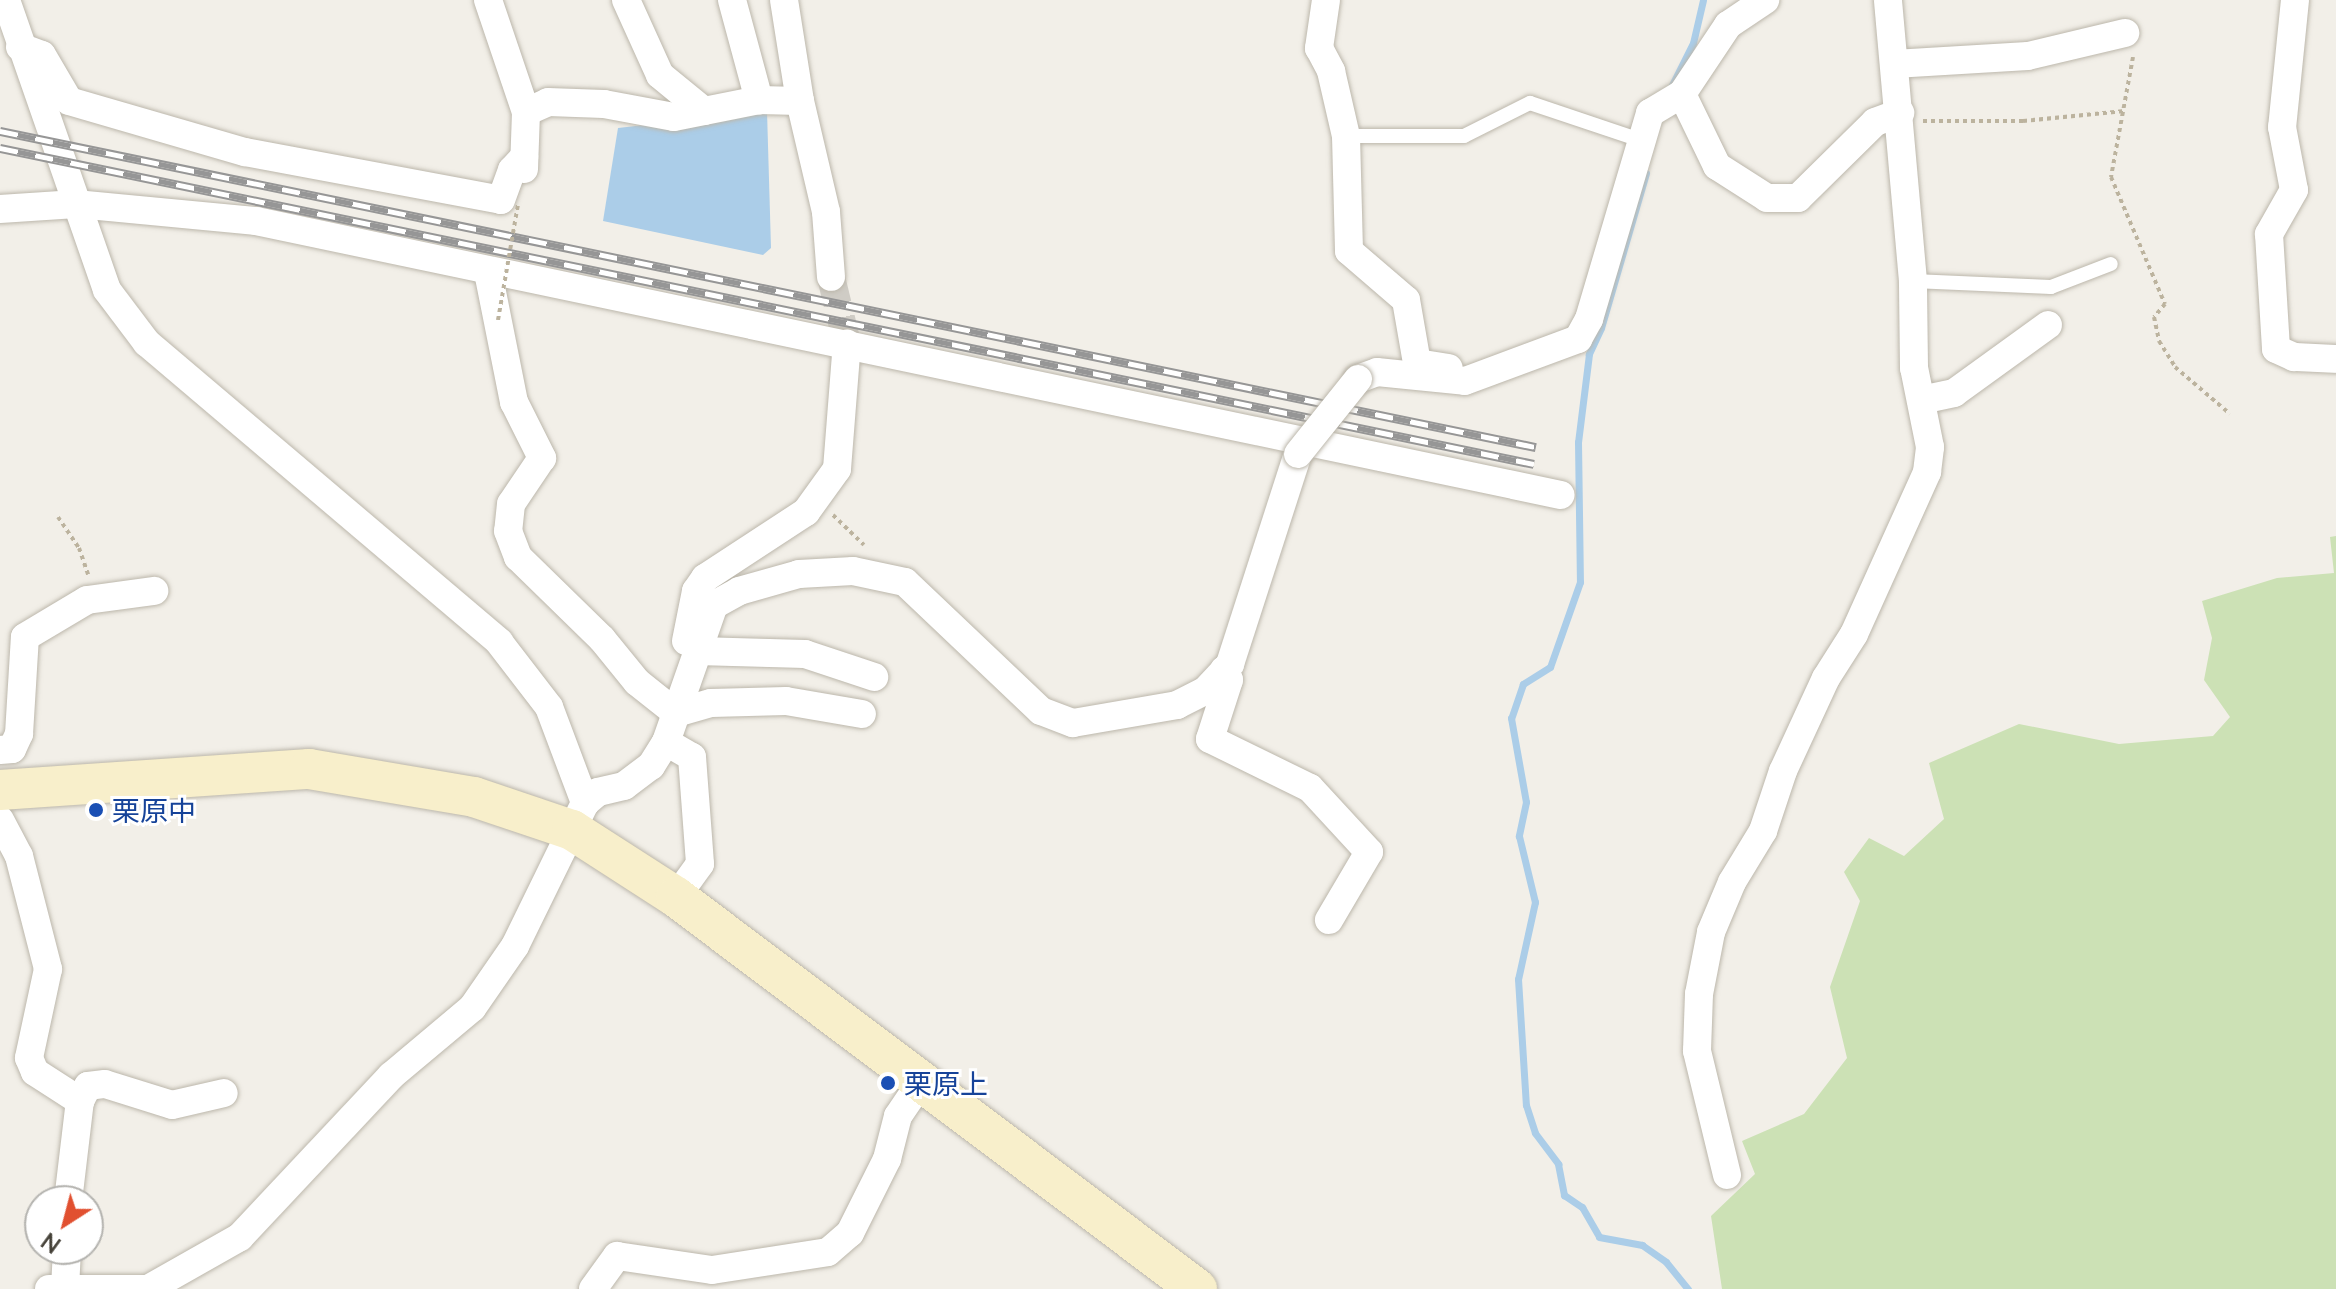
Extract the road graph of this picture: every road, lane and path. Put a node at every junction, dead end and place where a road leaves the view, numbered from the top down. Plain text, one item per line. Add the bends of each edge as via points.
1 (6, 0) edge
2 (488, 0) edge
3 (626, 0) edge
4 (732, 0) edge
5 (784, 0) edge
6 (1326, 0) edge
7 (1765, 0) edge
8 (1888, 0) edge
9 (2295, 0) edge
10 (2125, 33) joint
11 (20, 47) junction
12 (1894, 64) junction
13 (759, 100) junction
14 (800, 101) junction
15 (1669, 102) junction
16 (704, 111) junction
17 (2125, 111) junction
18 (526, 112) junction
19 (1900, 117) junction
20 (1346, 136) junction
21 (1643, 141) junction
22 (76, 204) junction
23 (518, 204) dead end
24 (0, 209) edge
25 (2111, 264) dead end
26 (488, 272) junction
27 (831, 277) tunnel mouth
28 (1913, 281) junction
29 (498, 320) junction
30 (2048, 325) dead end
31 (847, 343) junction
32 (2336, 359) edge
33 (1502, 367) junction
34 (1921, 400) junction
35 (2230, 414) dead end
36 (1561, 495) dead end
37 (816, 501) junction
38 (58, 517) dead end
39 (887, 576) junction
40 (154, 591) dead end
41 (87, 600) junction
42 (695, 656) junction
43 (1224, 670) junction
44 (874, 677) dead end
45 (676, 713) junction
46 (862, 714) dead end
47 (666, 742) junction
48 (0, 750) edge
49 (0, 790) edge
50 (579, 817) junction
51 (0, 820) edge
52 (676, 897) junction
53 (1329, 920) dead end
54 (921, 1082) junction
55 (224, 1093) dead end
56 (80, 1101) junction
57 (1727, 1175) dead end
58 (70, 1185) edge
59 (66, 1265) edge
60 (65, 1288) edge
61 (49, 1289) edge
62 (593, 1289) edge
63 (1197, 1289) edge

1 - 11 street
2 - 18 street
3 - 16 street via 660,75
4 - 13 street
5 - 14 street
6 - 20 street via 1319,48 1331,71
7 - 15 street via 1728,25
8 - 12 street
9 - 32 street via 2282,127 2294,190 2269,234 2276,349 2294,357
10 - 12 street via 2028,56
10 - 17 path via 2133,58
11 - 18 street via 42,55 69,101 245,152 501,200 512,170 524,163
11 - 22 street
12 - 19 street
13 - 14 street
13 - 16 street
14 - 27 street via 826,212
15 - 19 street via 1717,166 1767,198 1798,198 1875,122
15 - 21 street
16 - 18 street via 674,117 604,104 548,102
17 - 19 path via 2023,121
17 - 35 path via 2113,145 2111,177 2165,304 2154,317 2159,341 2175,367
19 - 28 street
20 - 21 lane via 1464,136 1530,103
20 - 33 street via 1349,251 1406,300 1417,363 1463,371 1496,362
21 - 33 street via 1589,319 1578,339
22 - 24 street
22 - 26 street via 256,221
22 - 50 street via 107,290 147,343 499,642 549,707
23 - 29 path, bridge
25 - 28 lane via 2051,287
26 - 29 street
26 - 31 street
28 - 34 street via 1914,368
29 - 45 street via 514,402 542,458 511,504 508,531 518,557 602,639 637,682
30 - 34 street via 1954,393
31 - 36 street
31 - 37 street via 837,469
33 - 43 street, bridge via 1465,381 1377,372 1358,379 1298,454
34 - 57 street via 1930,447 1927,472 1854,634 1826,678 1783,771 1763,831 1732,882 1711,932 1699,994 1697,1051
37 - 39 path via 872,554
37 - 42 street via 768,540 705,578 696,591 683,658
38 - 41 path via 88,573
39 - 42 street via 799,574 739,591 714,605
39 - 43 street via 905,582 1041,711 1073,723 1177,705 1205,691
40 - 41 street
41 - 48 street via 25,637 19,734 12,749
42 - 44 street via 805,654
42 - 45 street
43 - 53 street via 1229,680 1210,739 1310,788 1369,852
45 - 46 street via 711,703 786,701
45 - 47 street
47 - 50 street via 651,766 624,786 598,792
47 - 52 street via 692,757 700,864
49 - 50 street via 309,769
50 - 52 street
50 - 60 street via 515,946 472,1008 391,1076 240,1237 148,1289
51 - 56 street via 19,856 48,969 29,1058 35,1072
52 - 54 street
54 - 62 street via 898,1116 887,1159 850,1233 828,1252 712,1270 617,1256
54 - 63 street
55 - 56 street via 172,1105 105,1084 88,1086
56 - 58 street
59 - 60 street
60 - 61 street

